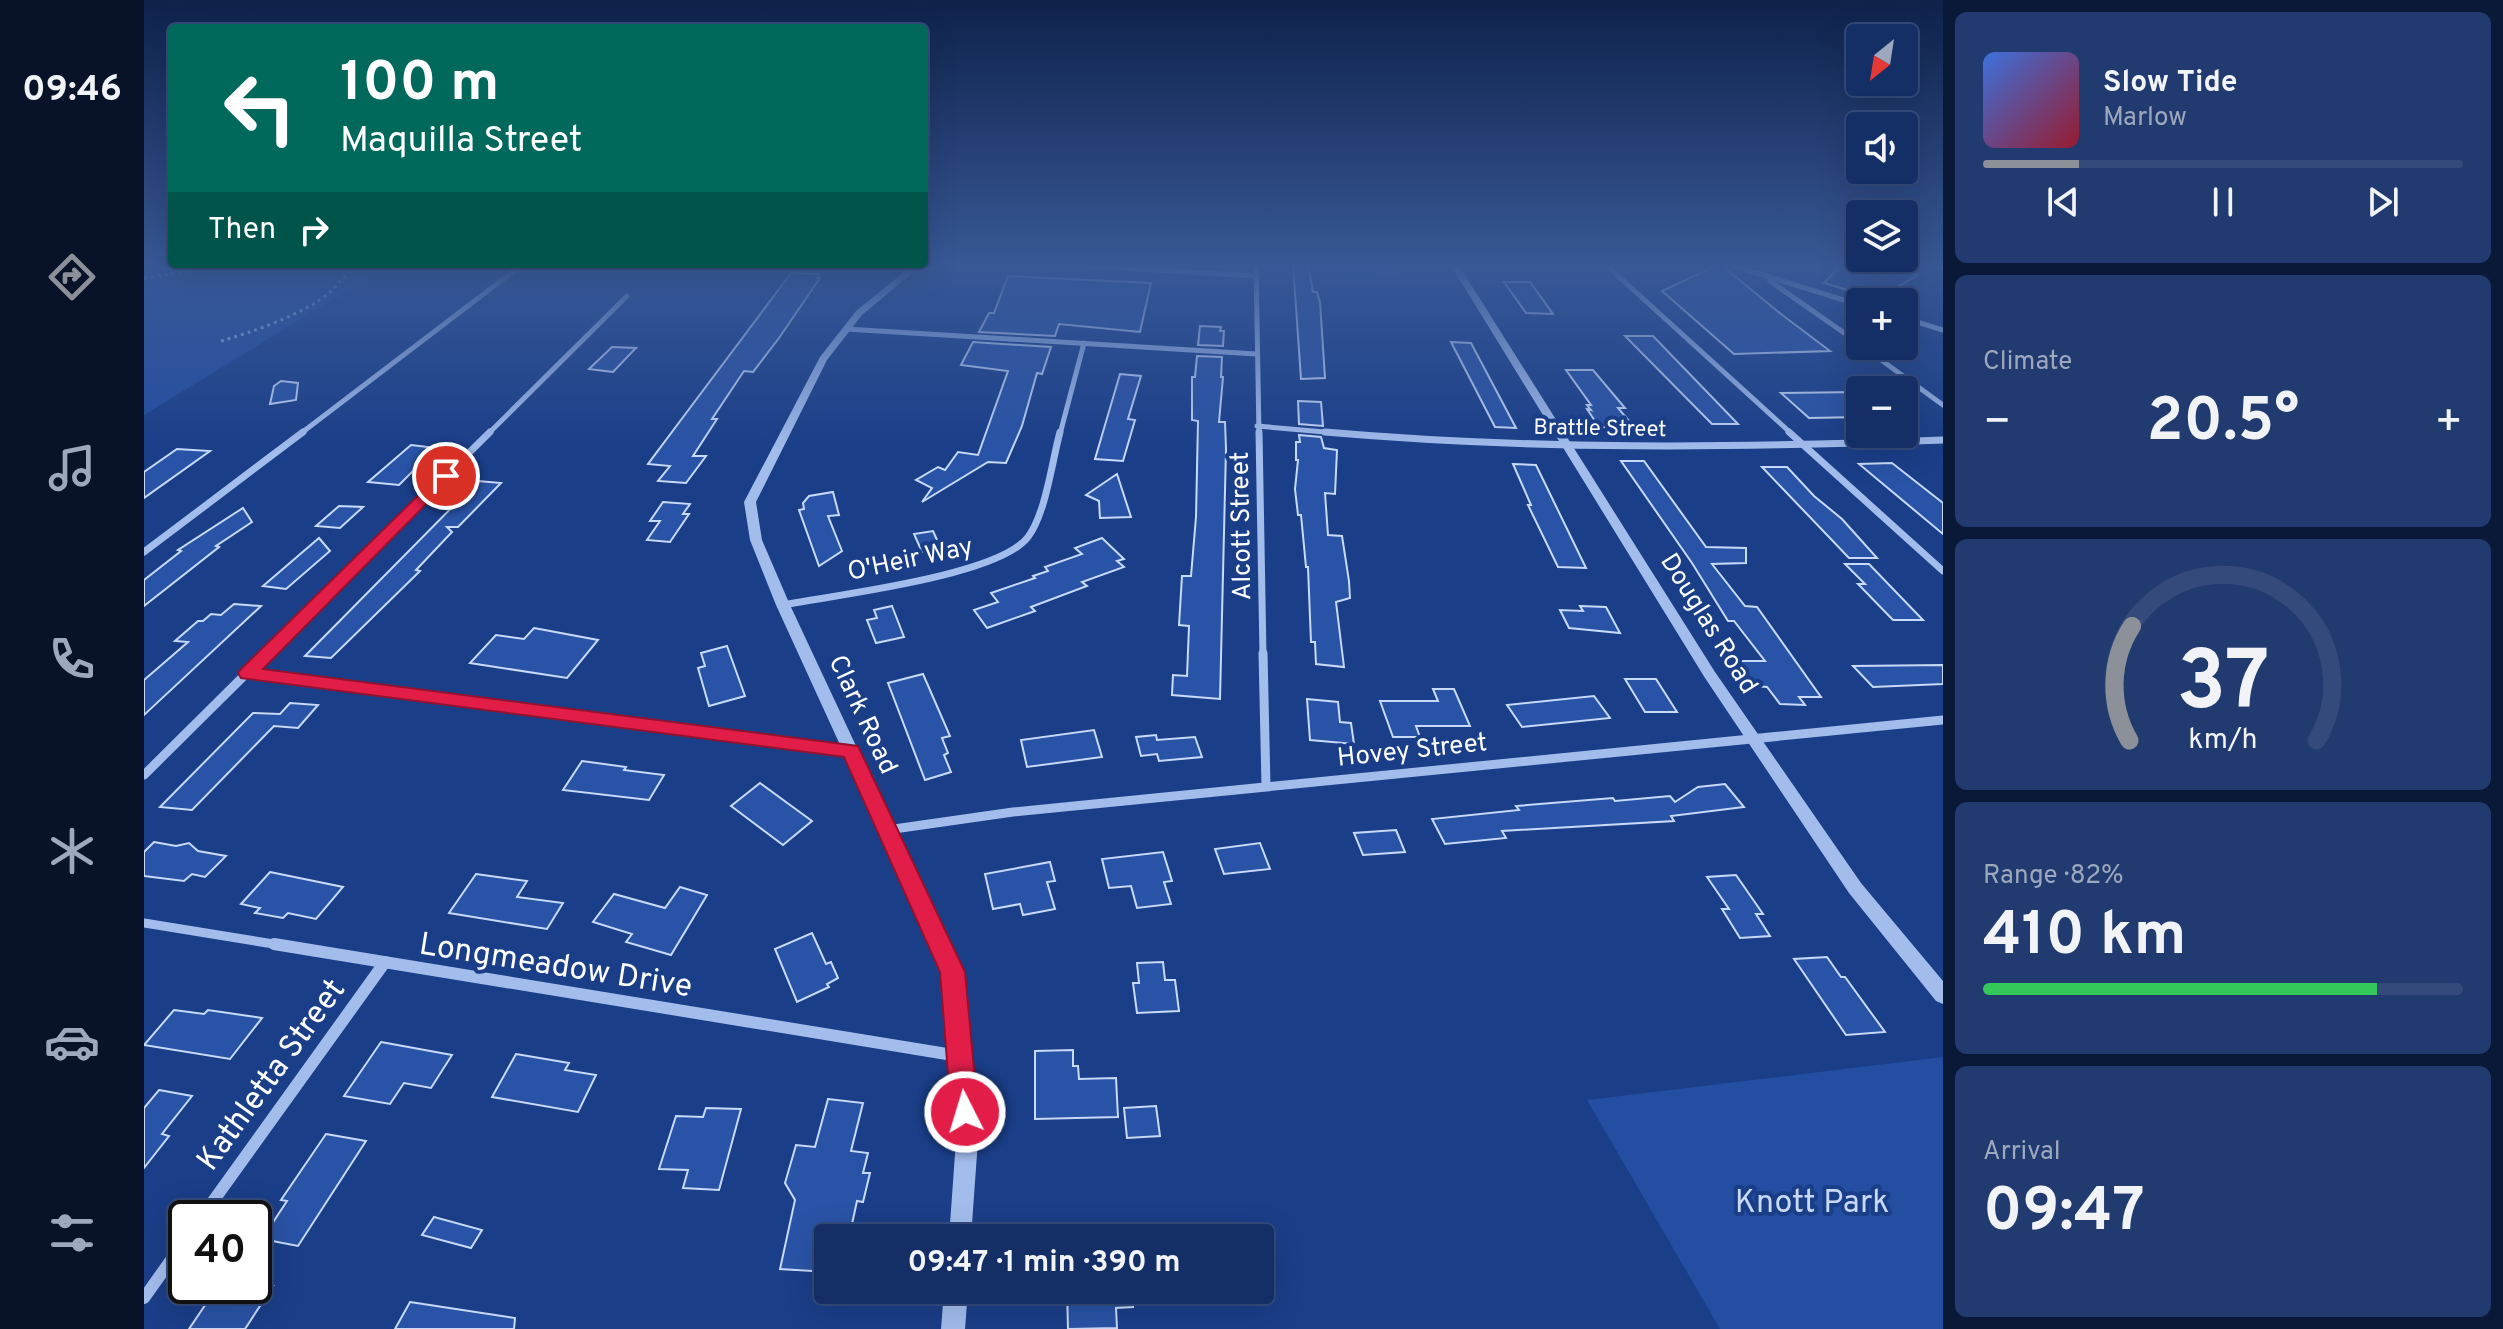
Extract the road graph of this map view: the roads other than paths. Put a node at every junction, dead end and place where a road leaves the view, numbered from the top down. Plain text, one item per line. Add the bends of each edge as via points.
1 (443, 326) edge
2 (597, 326) edge
3 (848, 326) edge
4 (1256, 326) edge
5 (1493, 326) edge
6 (1673, 326) edge
7 (846, 329) junction
8 (1084, 343) junction
9 (1256, 354) junction
10 (1882, 360) edge
11 (1943, 405) edge
12 (1257, 426) junction
13 (1943, 440) edge
14 (1567, 445) junction
15 (1805, 446) junction
16 (144, 552) edge
17 (1943, 571) edge
18 (783, 605) junction
19 (247, 673) junction
20 (1943, 720) edge
21 (1752, 737) junction
22 (851, 751) junction
23 (144, 775) edge
24 (1266, 786) junction
25 (887, 830) junction
26 (144, 923) edge
27 (385, 962) junction
28 (1943, 995) edge
29 (960, 1056) junction
30 (214, 1200) edge
31 (961, 1224) edge
32 (168, 1264) edge
33 (144, 1298) edge
34 (955, 1304) edge
35 (953, 1329) edge

1 - 16 street
2 - 19 street
3 - 7 street, Clark Road
4 - 9 street, Alcott Street
5 - 14 street, Douglas Road
6 - 15 street
7 - 8 street
7 - 18 street, Clark Road via 823,359 750,502 756,540
8 - 9 street
8 - 18 street, O'Heir Way via 1036,522 1015,550 965,570
9 - 12 street, Alcott Street
10 - 11 street
12 - 14 street, Brattle Street
12 - 24 street, Alcott Street
13 - 15 street, Brattle Street
14 - 15 street, Brattle Street
14 - 21 street, Douglas Road
15 - 17 street
18 - 22 street, Clark Road
19 - 22 street
19 - 23 street
20 - 21 street, Hovey Street
21 - 24 street, Hovey Street
21 - 28 street, Douglas Road via 1855,888
22 - 25 street, Clark Road
24 - 25 street, Hovey Street
25 - 29 street, Clark Road via 953,972
26 - 27 street, Longmeadow Drive
27 - 29 street, Longmeadow Drive
27 - 30 street, Kathletta Street
29 - 31 street, Clark Road via 967,1140
32 - 33 street
34 - 35 street

